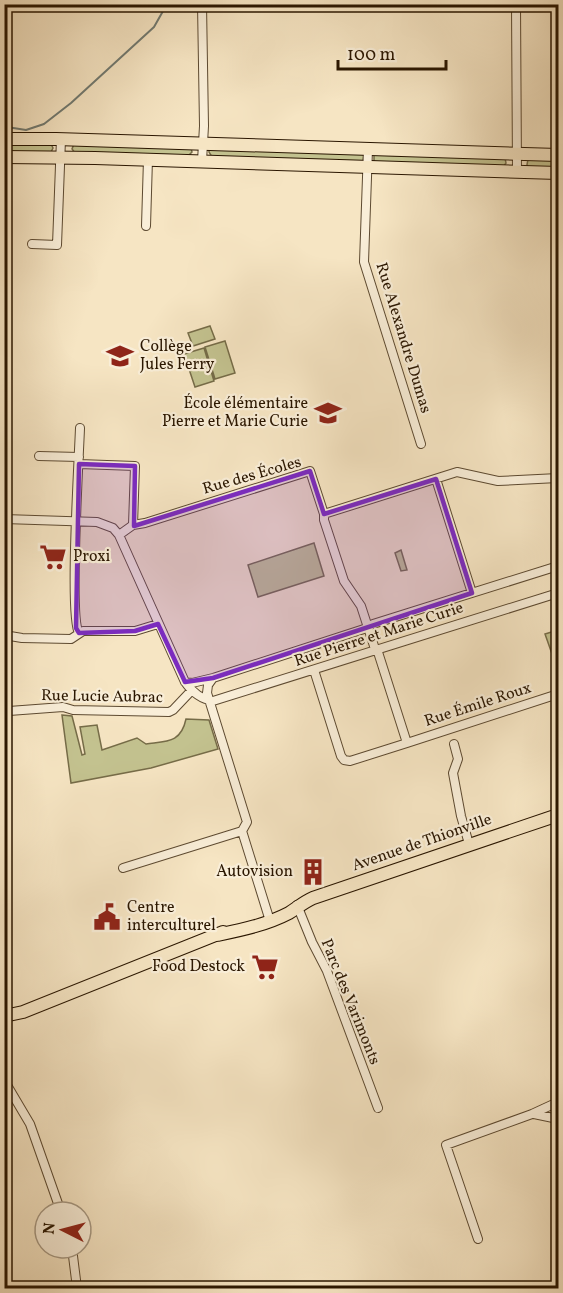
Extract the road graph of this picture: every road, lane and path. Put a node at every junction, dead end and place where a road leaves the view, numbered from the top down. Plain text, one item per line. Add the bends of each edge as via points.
1 (202, 4) edge
2 (516, 4) edge
3 (4, 139) edge
4 (61, 139) junction
5 (202, 144) junction
6 (368, 149) junction
7 (517, 154) junction
8 (558, 155) edge
9 (4, 157) edge
10 (60, 157) junction
11 (148, 159) junction
12 (202, 161) junction
13 (368, 166) junction
14 (518, 172) junction
15 (558, 173) edge
16 (146, 226) dead end
17 (32, 244) dead end
18 (80, 428) dead end
19 (421, 444) dead end
20 (39, 456) dead end
21 (79, 461) junction
22 (558, 478) edge
23 (436, 479) junction
24 (324, 514) junction
25 (4, 519) edge
26 (76, 521) junction
27 (133, 525) junction
28 (119, 535) junction
29 (558, 566) edge
30 (472, 593) junction
31 (558, 593) edge
32 (158, 624) junction
33 (368, 626) junction
34 (79, 633) junction
35 (4, 635) edge
36 (376, 649) junction
37 (314, 670) junction
38 (213, 678) junction
39 (184, 682) junction
40 (191, 691) junction
41 (558, 695) edge
42 (208, 701) junction
43 (4, 713) edge
44 (407, 743) junction
45 (454, 744) dead end
46 (558, 815) edge
47 (242, 831) junction
48 (469, 844) junction
49 (123, 868) dead end
50 (297, 905) junction
51 (269, 917) junction
52 (4, 1016) edge
53 (4, 1080) edge
54 (558, 1102) edge
55 (378, 1108) dead end
56 (532, 1114) junction
57 (558, 1119) edge
58 (57, 1200) edge
59 (478, 1239) dead end
60 (73, 1260) edge
61 (76, 1288) edge

1 - 5 street
2 - 7 street
3 - 4 main road
4 - 5 main road
4 - 10 street
5 - 6 main road
5 - 12 street
6 - 7 main road
6 - 13 street, Rue Alexandre Dumas
7 - 8 main road
7 - 14 street
9 - 10 main road
10 - 11 main road
10 - 17 street via 57,245
11 - 12 main road
11 - 16 street
12 - 13 main road
13 - 14 main road
13 - 19 street, Rue Alexandre Dumas via 364,262
14 - 15 main road
18 - 21 street
20 - 21 street
21 - 26 street
21 - 27 street via 135,466
22 - 23 street via 498,482 457,472
23 - 24 street
23 - 30 street
24 - 27 street, Rue des Écoles via 310,471
24 - 33 street via 344,581 359,600
25 - 26 street
26 - 28 street via 105,524
26 - 34 street
27 - 28 street, Rue des Écoles
28 - 32 street
29 - 30 street, Rue Pierre et Marie Curie
30 - 33 street, Rue Pierre et Marie Curie
31 - 36 street, Rue Pierre et Marie Curie
32 - 34 street via 135,632
32 - 39 street
33 - 36 street
33 - 38 street, Rue Pierre et Marie Curie
34 - 35 street via 62,640
36 - 37 street, Rue Pierre et Marie Curie
36 - 44 street
37 - 42 street, Rue Pierre et Marie Curie
37 - 44 street, Rue Émile Roux via 345,760
38 - 39 street, Rue Pierre et Marie Curie
38 - 42 street via 208,685
39 - 40 street
40 - 42 street
40 - 43 street, Rue Lucie Aubrac via 169,712 63,707
41 - 44 street, Rue Émile Roux
42 - 47 street via 247,822
45 - 48 street via 458,759 454,781
46 - 48 main road, Avenue de Thionville
47 - 49 street
47 - 51 street
48 - 50 main road, Avenue de Thionville
50 - 51 main road, Avenue de Thionville via 290,912
50 - 55 street, Parc des Varimonts via 327,971
51 - 52 main road, Avenue de Thionville via 243,932 217,935 23,1012
53 - 58 street via 30,1124
54 - 56 street
56 - 57 street
56 - 59 street via 446,1145
60 - 61 street

